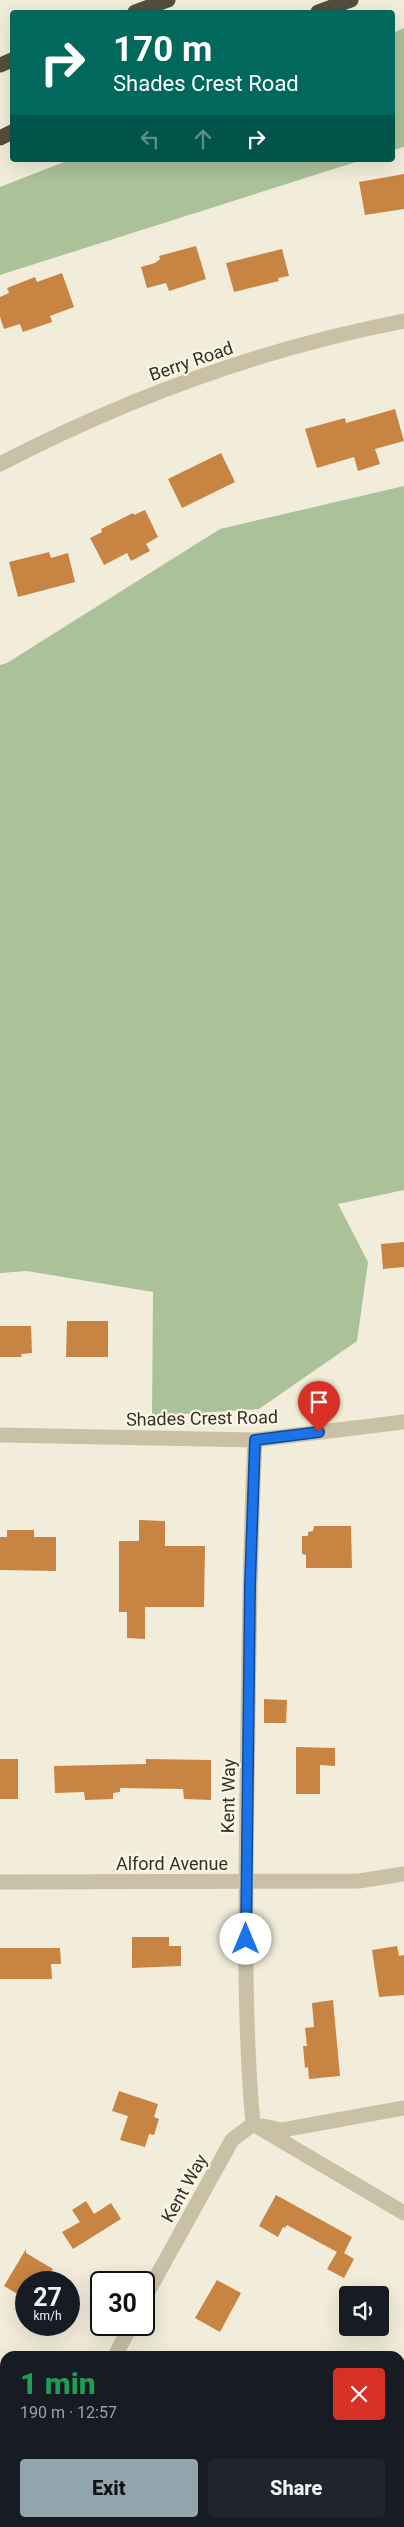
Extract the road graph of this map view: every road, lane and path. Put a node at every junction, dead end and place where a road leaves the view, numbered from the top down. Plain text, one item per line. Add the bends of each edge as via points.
1 (168, 0) edge
2 (351, 0) edge
3 (140, 10) edge
4 (324, 10) edge
5 (404, 322) edge
6 (0, 464) edge
7 (404, 1422) edge
8 (0, 1435) edge
9 (255, 1440) junction
10 (404, 1874) edge
11 (0, 1882) edge
12 (246, 1882) junction
13 (404, 2108) edge
14 (253, 2124) junction
15 (404, 2213) edge
16 (155, 2279) edge
17 (125, 2336) edge
18 (118, 2351) edge

1 - 3 highway
2 - 4 highway
5 - 6 street, Berry Road via 296,346 212,373 124,406
7 - 9 street, Shades Crest Road
8 - 9 street, Shades Crest Road
9 - 12 street, Kent Way
10 - 12 street, Alford Avenue via 359,1881
11 - 12 street, Alford Avenue
12 - 14 street, Kent Way via 246,2054
13 - 14 street via 282,2130
14 - 15 street
14 - 16 street, Kent Way via 232,2140
17 - 18 street

